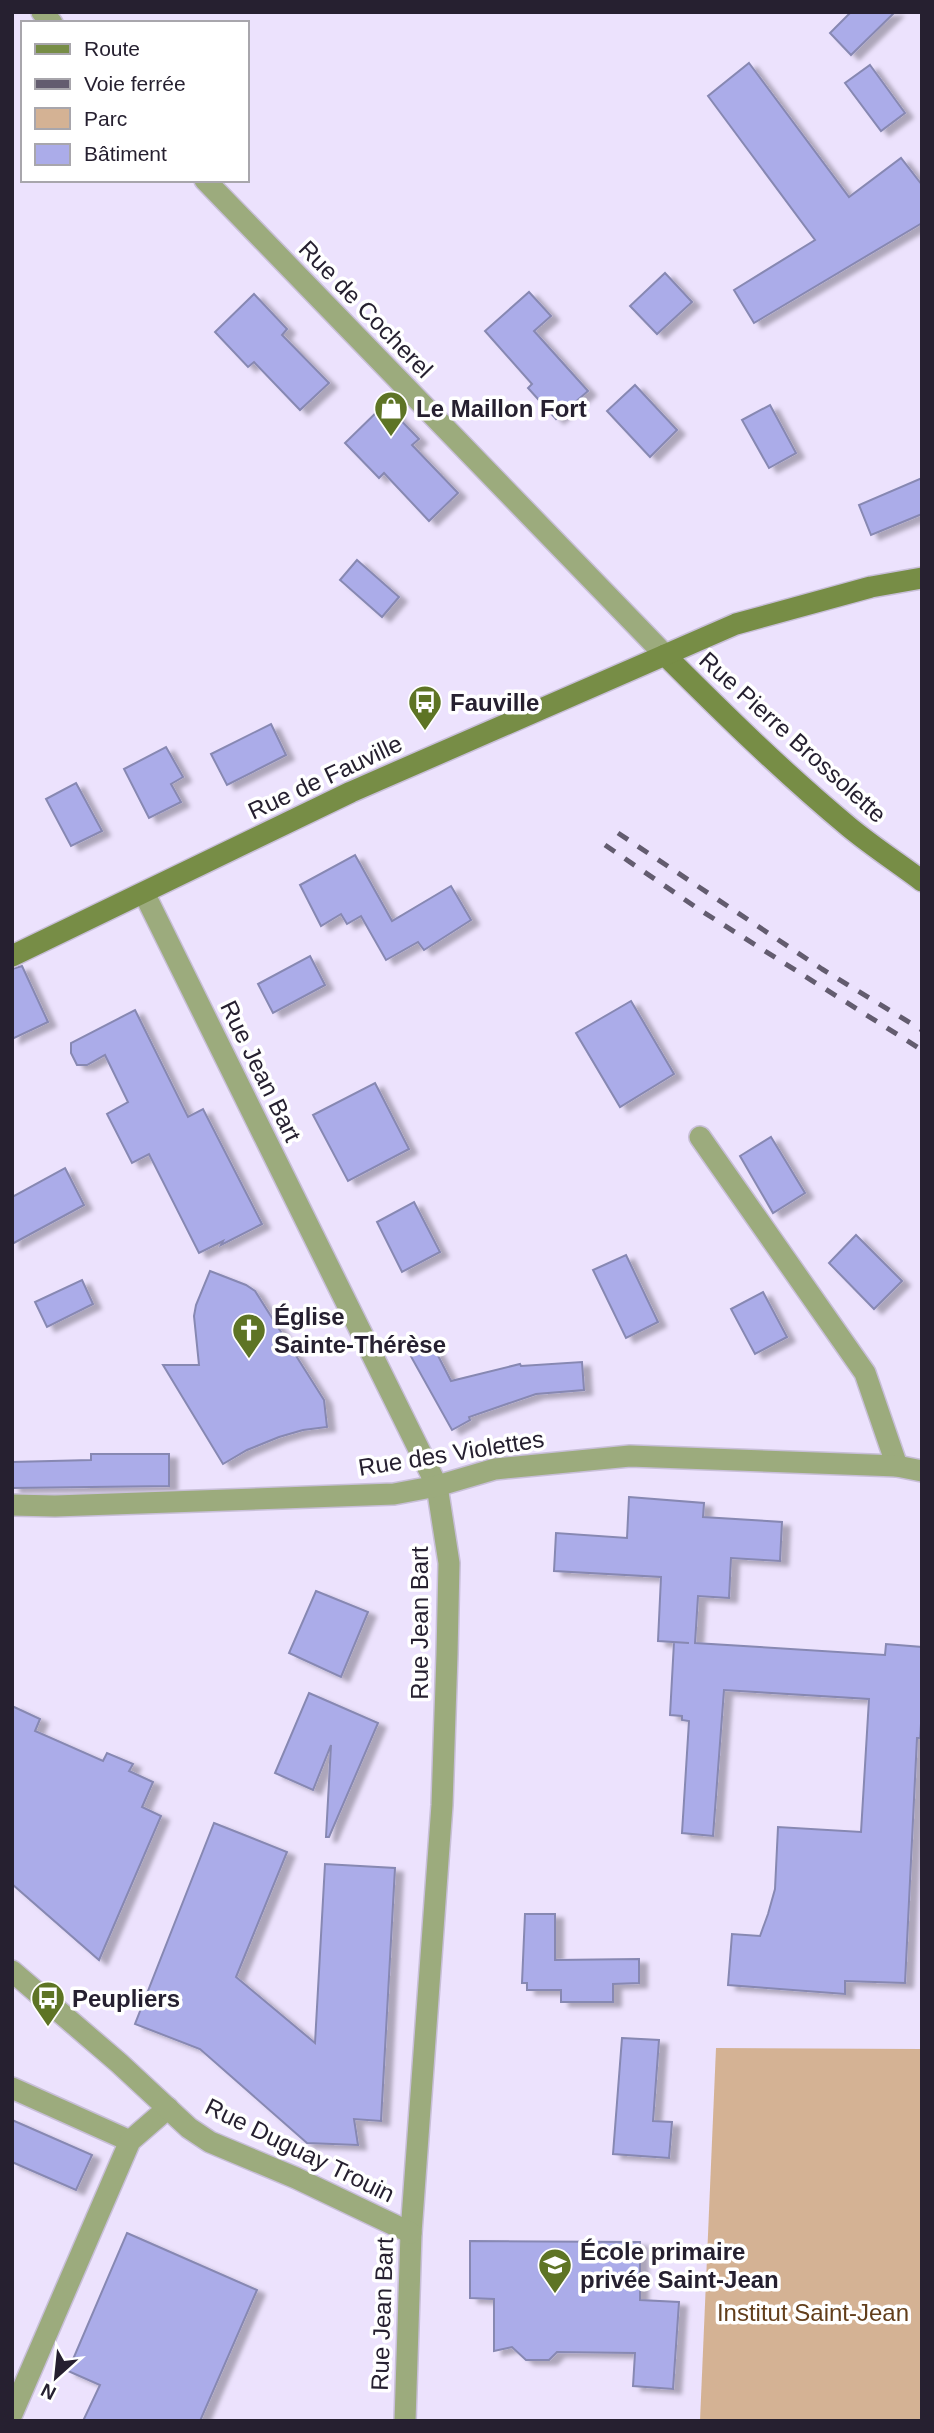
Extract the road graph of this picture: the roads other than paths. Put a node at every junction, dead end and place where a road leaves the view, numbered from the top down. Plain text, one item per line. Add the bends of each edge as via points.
1 (207, 182) edge
2 (922, 578) edge
3 (665, 655) junction
4 (922, 881) edge
5 (144, 893) junction
6 (12, 956) edge
7 (700, 1136) dead end
8 (897, 1466) junction
9 (922, 1471) edge
10 (437, 1486) junction
11 (12, 1505) edge
12 (12, 1970) edge
13 (12, 2088) edge
14 (168, 2108) junction
15 (130, 2141) junction
16 (411, 2233) junction
17 (12, 2414) edge
18 (405, 2421) edge

1 - 3 street, Rue de Cocherel
2 - 3 main road, Rue de Fauville via 871,587 736,624
3 - 4 main road, Rue Pierre Brossolette via 800,785
3 - 5 main road, Rue de Fauville via 351,792
5 - 6 main road, Rue de Fauville
5 - 10 street, Rue Jean Bart
7 - 8 street via 865,1373
8 - 9 street, Rue des Violettes
8 - 10 street, Rue des Violettes via 630,1456 495,1469
10 - 11 street, Rue des Violettes via 394,1494
10 - 16 street, Rue Jean Bart via 449,1563 442,1805
12 - 14 street, Rue Duguay Trouin
13 - 15 street
14 - 15 street
14 - 16 street, Rue Duguay Trouin via 210,2141
15 - 17 street
16 - 18 street, Rue Jean Bart

